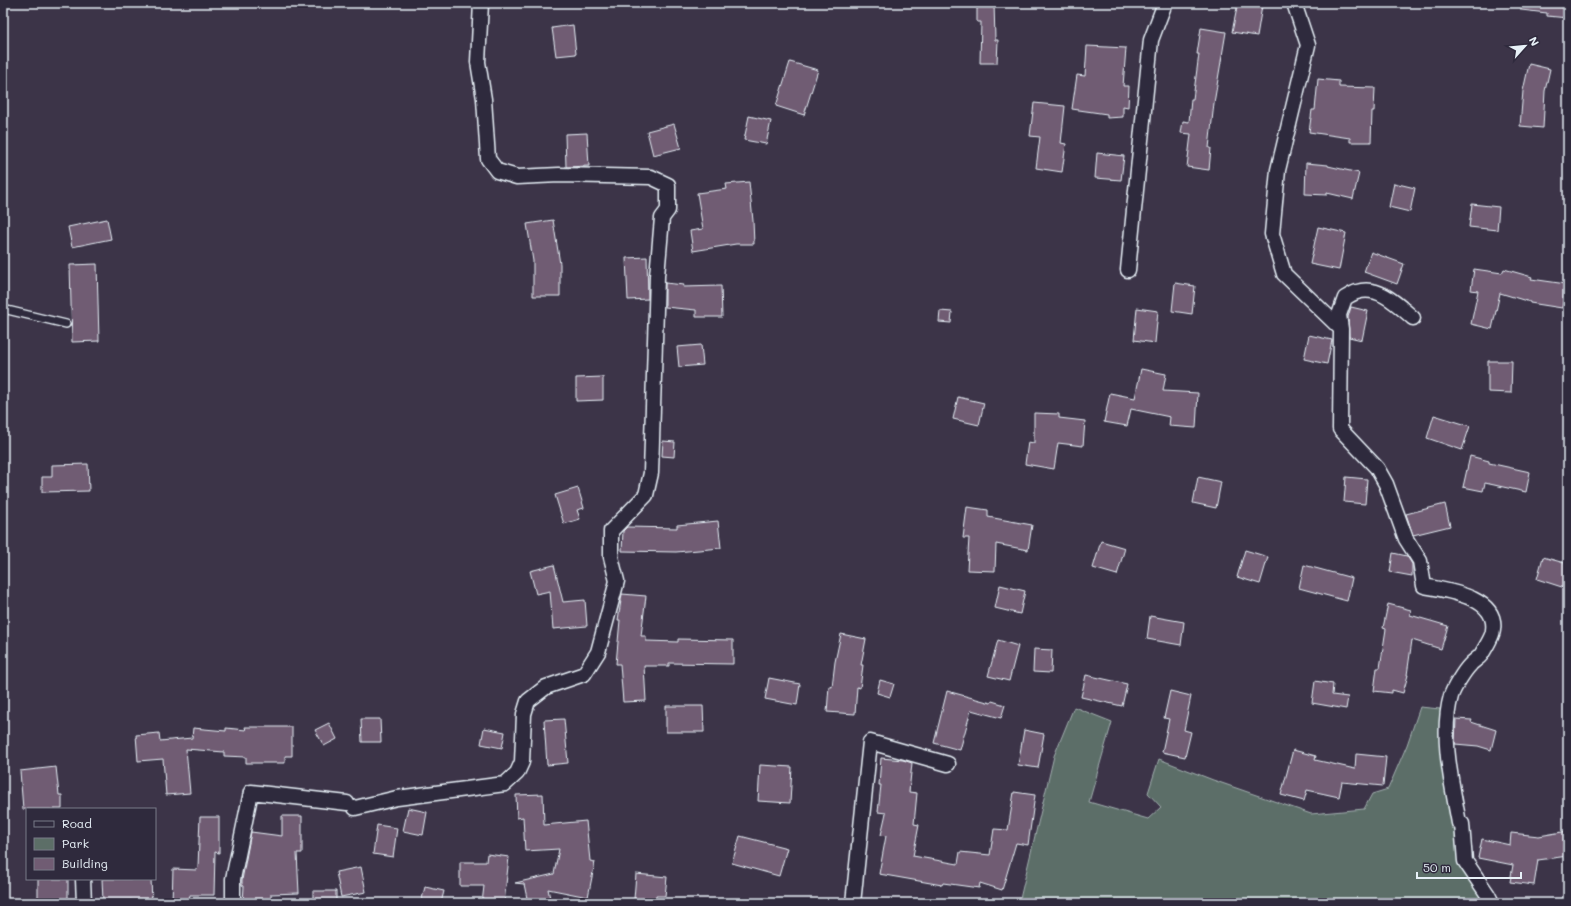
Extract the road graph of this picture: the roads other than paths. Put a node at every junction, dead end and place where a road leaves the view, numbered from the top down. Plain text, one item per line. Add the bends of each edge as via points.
1 (481, 3) edge
2 (1165, 3) edge
3 (1294, 3) edge
4 (1128, 270) dead end
5 (3, 309) edge
6 (1414, 318) dead end
7 (66, 324) dead end
8 (1341, 328) junction
9 (948, 764) dead end
10 (83, 880) edge
11 (84, 903) edge
12 (233, 903) edge
13 (853, 903) edge
14 (1492, 903) edge

1 - 12 street via 478,62 484,99 488,159 497,171 517,178 559,175 651,177 668,185 668,210 662,218 656,276 651,473 646,495 610,531 611,557 617,581 598,652 584,674 546,687 528,701 524,714 522,762 517,773 505,784 351,805 251,792 233,879
2 - 4 street via 1151,40
3 - 8 street via 1308,45 1278,170 1272,234 1284,274
5 - 7 lane
6 - 8 street via 1380,293 1357,292 1346,298 1339,316
8 - 14 street via 1340,429 1377,468 1386,484 1406,539 1420,561 1424,586 1465,596 1484,605 1492,614 1494,631 1480,656 1469,666 1451,694 1447,714 1449,767 1459,823 1462,824 1465,861
9 - 13 street via 870,742
10 - 11 street

